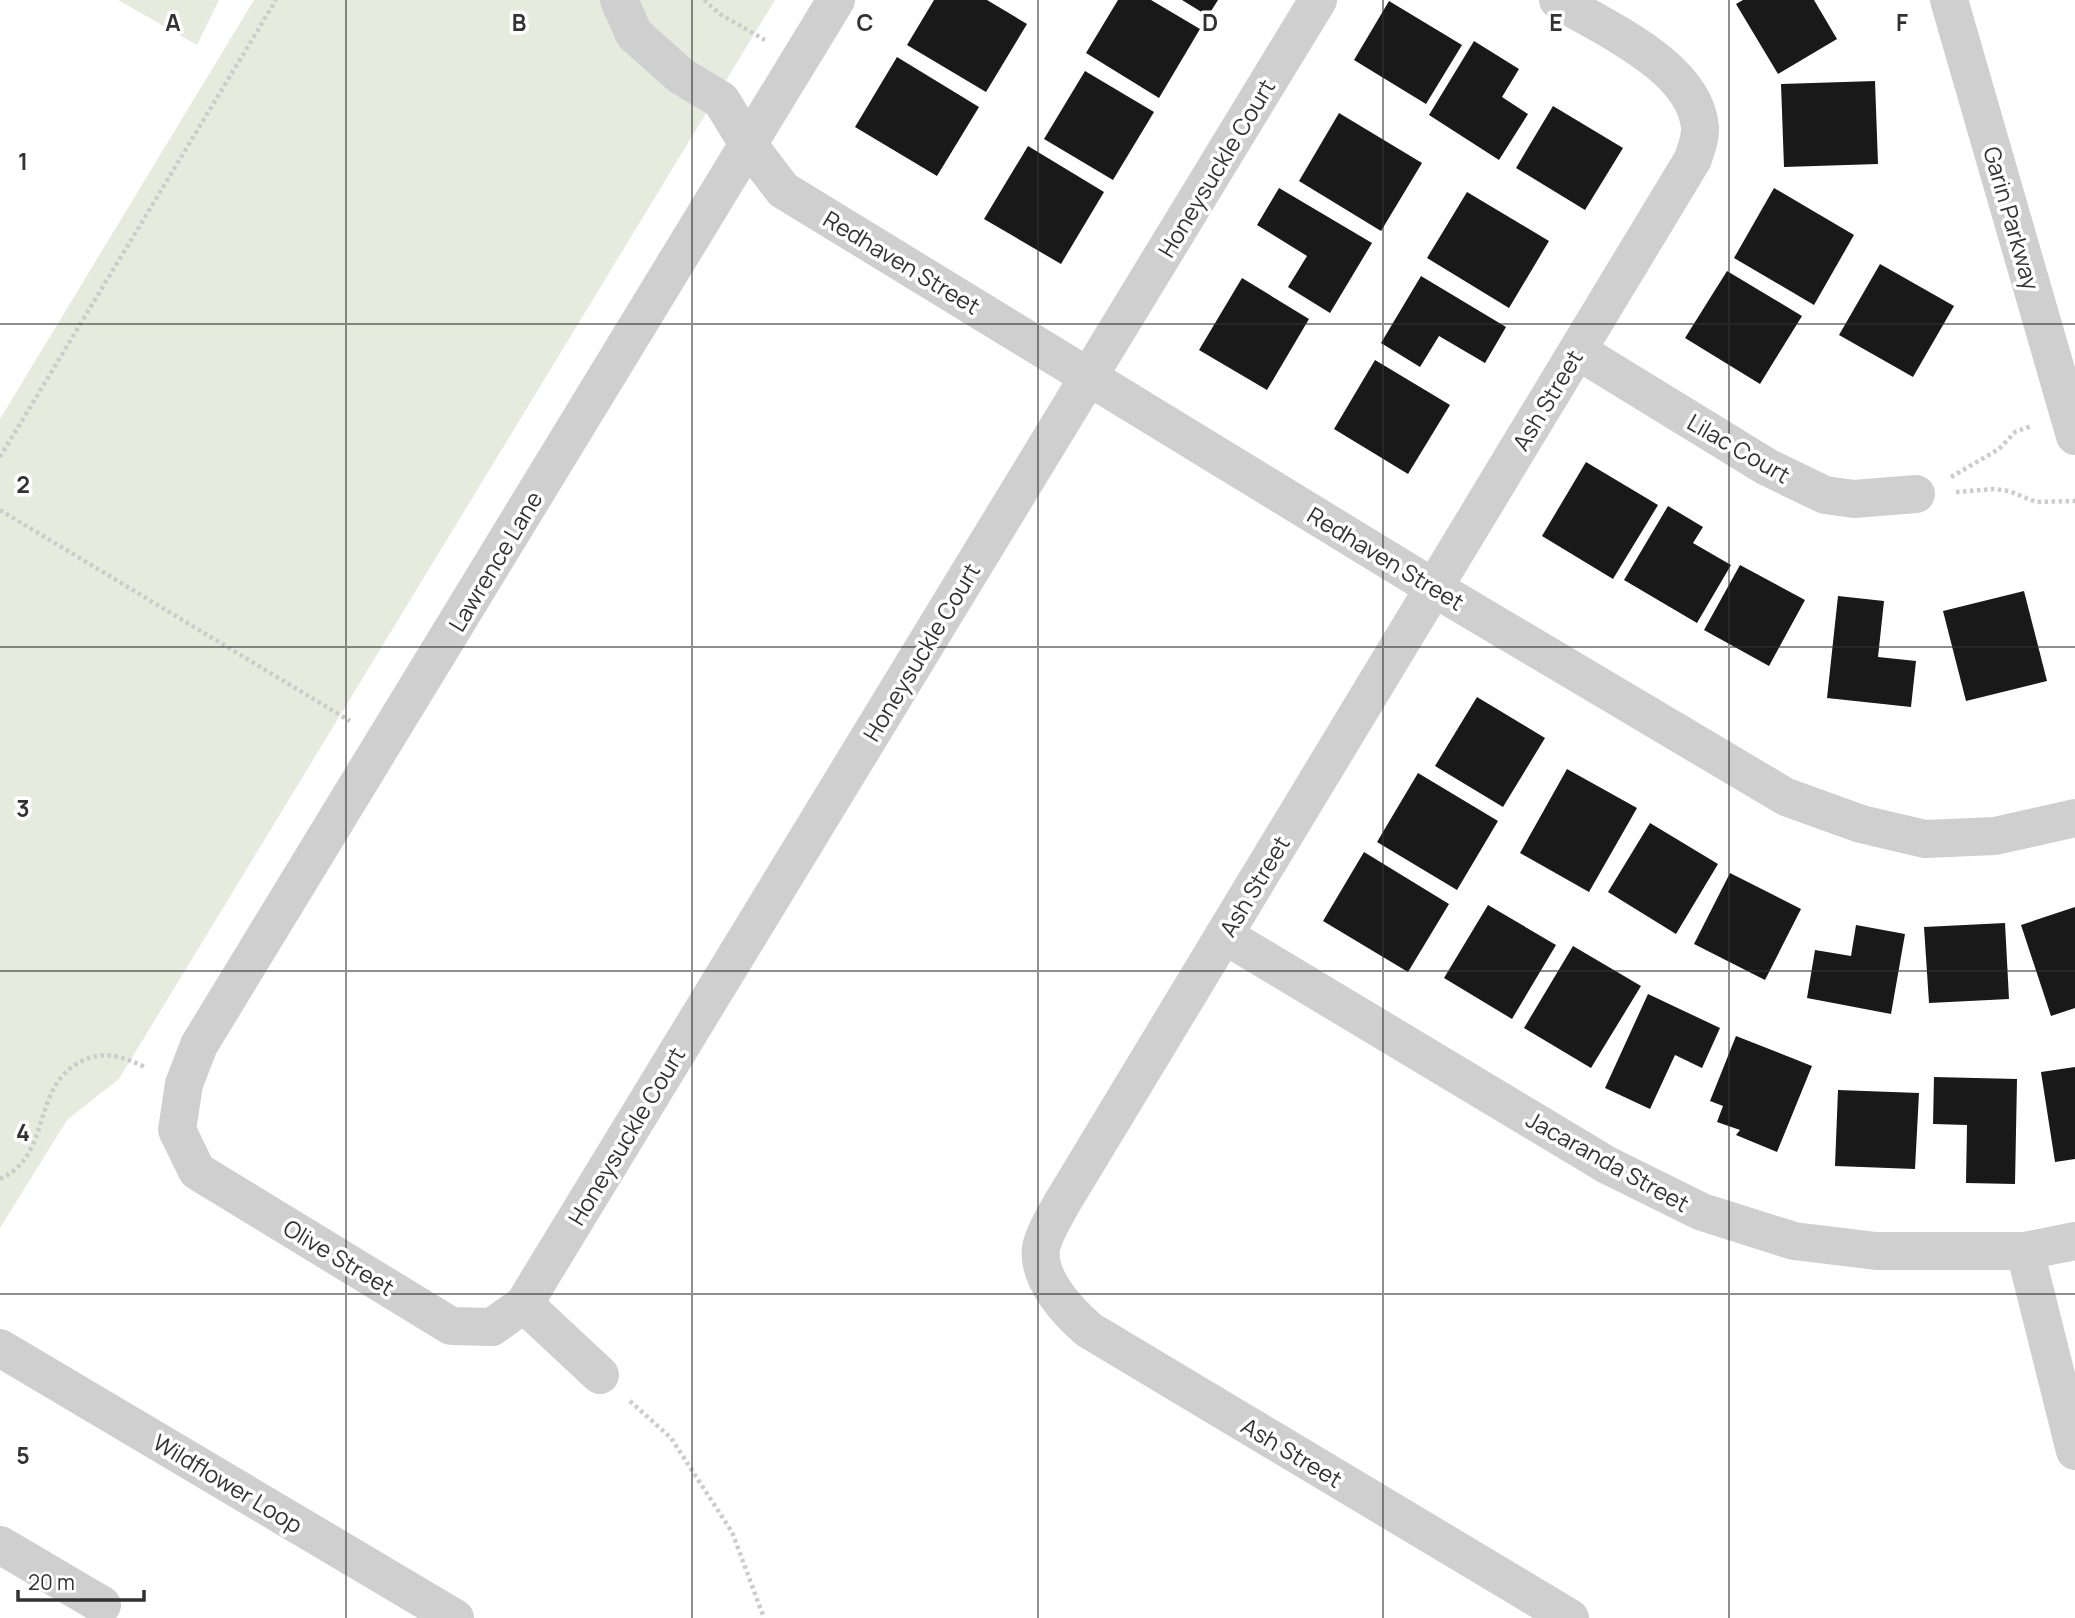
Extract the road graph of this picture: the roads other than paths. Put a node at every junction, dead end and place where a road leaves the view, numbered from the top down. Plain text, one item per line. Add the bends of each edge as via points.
1 (620, 0) edge
2 (836, 0) edge
3 (1318, 0) edge
4 (1558, 0) edge
5 (1949, 0) edge
6 (748, 144) junction
7 (1577, 351) junction
8 (1089, 377) junction
9 (2072, 424) edge
10 (1918, 494) road end
11 (1434, 588) junction
12 (2075, 818) edge
13 (1224, 935) junction
14 (177, 1130) joint
15 (2075, 1241) edge
16 (2025, 1251) junction
17 (524, 1304) junction
18 (0, 1348) edge
19 (600, 1374) road end
20 (2075, 1451) edge
21 (0, 1545) edge
22 (103, 1605) dead end
23 (455, 1618) edge
24 (1570, 1618) edge

1 - 6 street, Redhaven Street via 634,34 681,76 721,100
2 - 6 street, Lawrence Lane
3 - 8 street, Honeysuckle Court
4 - 7 street, Ash Street via 1669,68 1696,109 1700,130 1693,159
5 - 9 street, Garin Parkway
6 - 8 street, Redhaven Street via 783,190
6 - 14 street, Lawrence Lane via 199,1045 184,1084
7 - 10 street, Lilac Court via 1767,467 1825,495 1854,499
7 - 11 street, Ash Street
8 - 11 street, Redhaven Street
8 - 17 street, Honeysuckle Court
11 - 12 street, Redhaven Street via 1786,797 1861,824 1925,839 1995,836
11 - 13 street, Ash Street
13 - 16 street, Jacaranda Street via 1607,1165 1702,1212 1794,1241 1876,1251
13 - 24 street, Ash Street via 1049,1229 1041,1249 1051,1289 1089,1330
14 - 17 street, Olive Street via 197,1171 451,1326 492,1327
15 - 16 street, Jacaranda Street
16 - 20 street
17 - 19 street
18 - 23 street, Wildflower Loop
21 - 22 street

